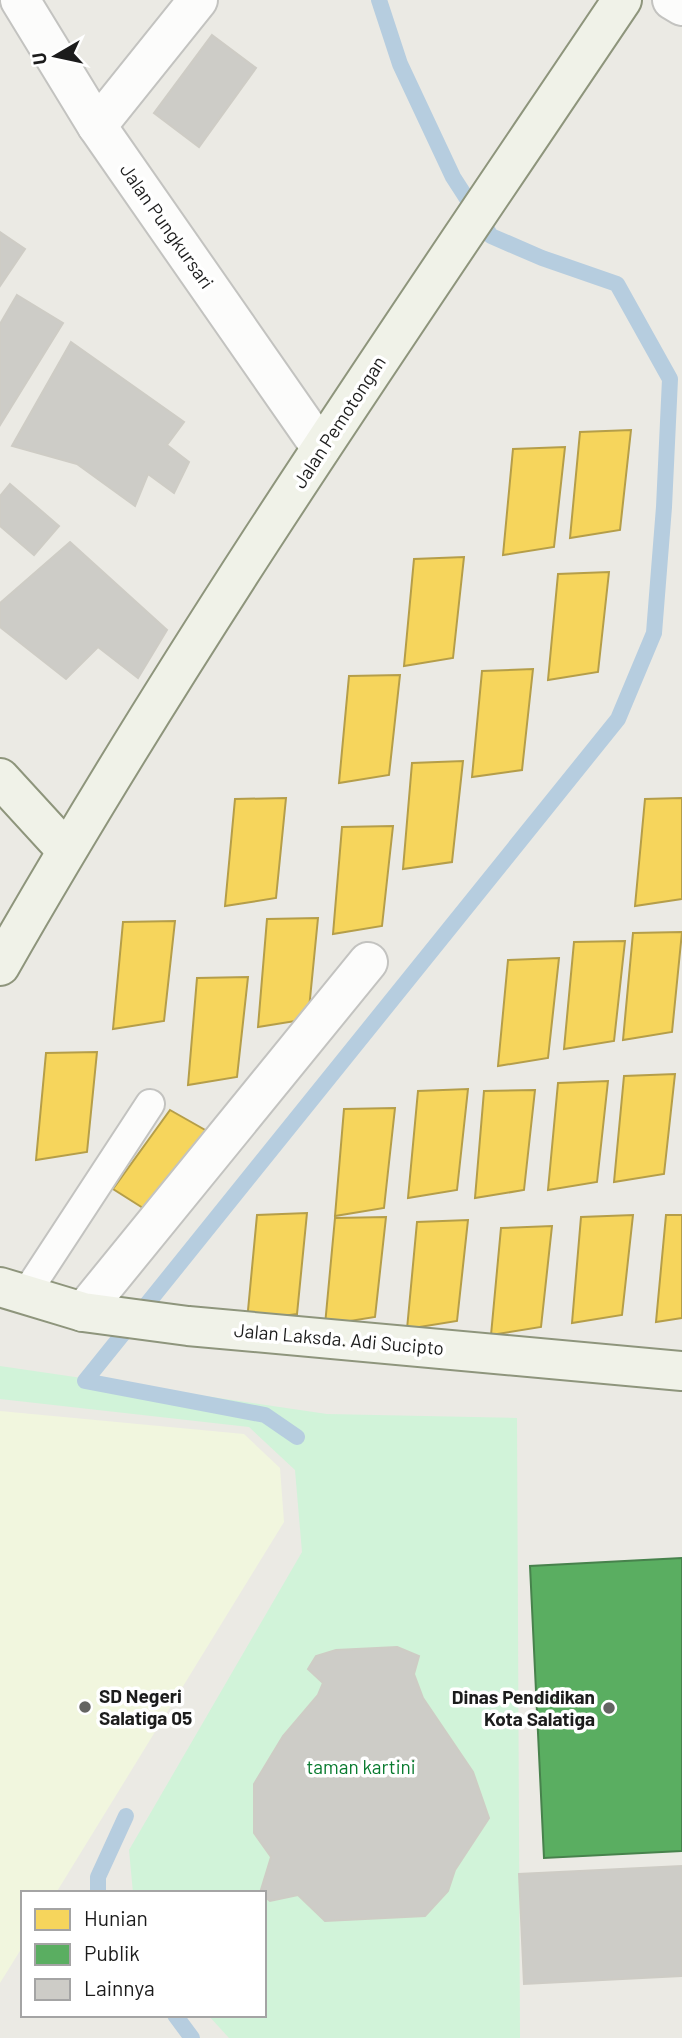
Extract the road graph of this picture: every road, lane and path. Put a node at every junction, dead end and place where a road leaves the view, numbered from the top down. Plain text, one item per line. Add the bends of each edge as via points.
1 (20, 0) edge
2 (198, 0) edge
3 (622, 0) edge
4 (672, 0) edge
5 (682, 6) edge
6 (97, 126) junction
7 (321, 447) junction
8 (0, 778) edge
9 (66, 850) junction
10 (368, 962) dead end
11 (0, 966) edge
12 (150, 1104) dead end
13 (13, 1291) edge
14 (86, 1312) junction
15 (682, 1371) edge

1 - 6 street, Jalan Pungkursari
2 - 6 street
3 - 7 street, Jalan Pemotongan
4 - 5 street
6 - 7 street, Jalan Pungkursari
7 - 9 street, Jalan Pemotongan
8 - 9 street
9 - 11 street, Jalan Pemotongan
10 - 14 street
12 - 13 lane
13 - 14 street, Jalan Laksda. Adi Sucipto
14 - 15 street, Jalan Laksda. Adi Sucipto via 188,1326

